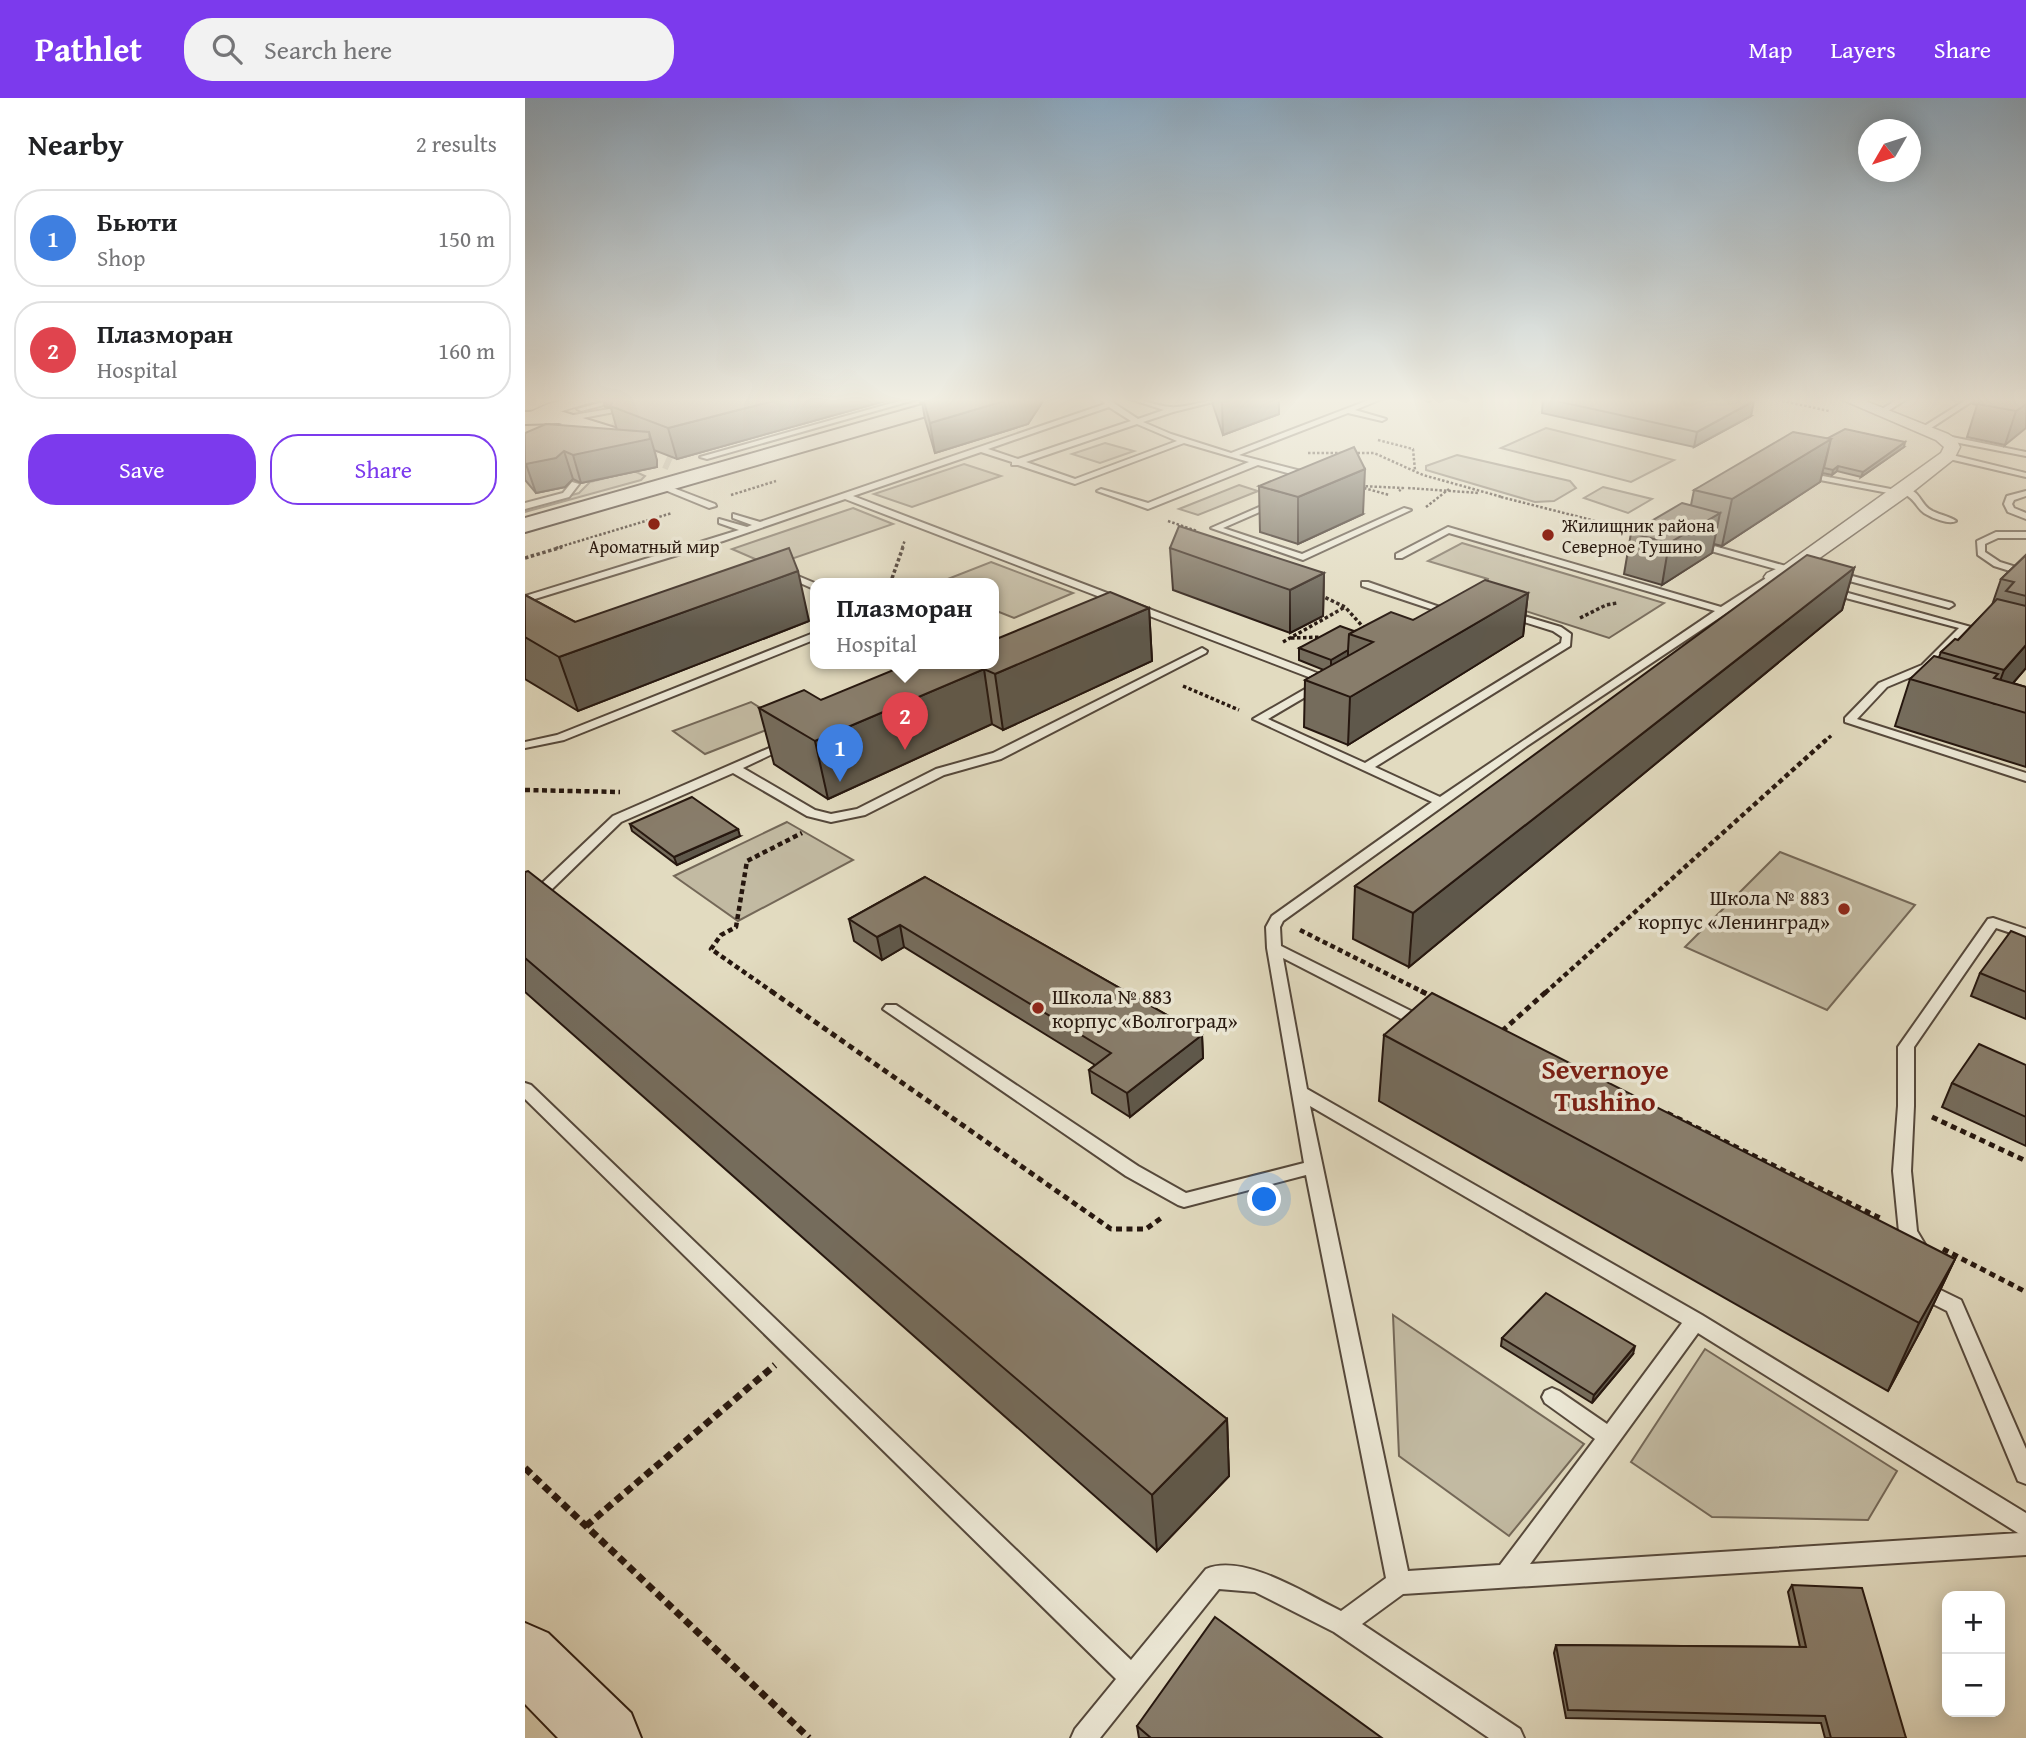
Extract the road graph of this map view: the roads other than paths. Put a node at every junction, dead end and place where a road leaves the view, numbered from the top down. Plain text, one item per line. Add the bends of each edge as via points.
1 (679, 475) edge
2 (907, 475) edge
3 (1051, 475) edge
4 (1095, 475) edge
5 (1227, 475) edge
6 (1301, 475) edge
7 (1810, 475) edge
8 (1923, 475) edge
9 (575, 484) edge
10 (656, 488) junction
11 (1101, 491) dead end
12 (1901, 491) junction
13 (1301, 492) edge
14 (2026, 493) edge
15 (845, 496) junction
16 (1289, 497) edge
17 (525, 506) edge
18 (712, 506) dead end
19 (699, 510) dead end
20 (1407, 510) dead end
21 (1925, 510) junction
22 (736, 516) dead end
23 (2026, 516) edge
24 (1918, 518) dead end
25 (722, 521) dead end
26 (1952, 521) dead end
27 (525, 525) edge
28 (759, 525) junction
29 (745, 529) junction
30 (1653, 533) edge
31 (2026, 535) edge
32 (1399, 556) dead end
33 (1854, 570) edge
34 (1794, 572) junction
35 (2026, 573) edge
36 (1833, 574) edge
37 (1845, 577) junction
38 (810, 584) edge
39 (1365, 584) dead end
40 (1813, 587) edge
41 (772, 588) edge
42 (525, 599) edge
43 (1949, 605) dead end
44 (1492, 609) edge
45 (1722, 610) junction
46 (1439, 618) edge
47 (1966, 628) junction
48 (1978, 631) edge
49 (810, 637) edge
50 (1202, 651) dead end
51 (1338, 674) edge
52 (1326, 680) junction
53 (1883, 685) junction
54 (1909, 692) dead end
55 (796, 740) edge
56 (525, 746) edge
57 (1367, 766) junction
58 (734, 768) junction
59 (2026, 777) edge
60 (1439, 800) junction
61 (525, 898) edge
62 (2026, 934) edge
63 (1274, 948) junction
64 (891, 1009) dead end
65 (1480, 1052) edge
66 (525, 1088) edge
67 (1301, 1093) junction
68 (1313, 1167) junction
69 (1905, 1280) edge
70 (1954, 1306) junction
71 (1695, 1321) junction
72 (1552, 1397) dead end
73 (1609, 1437) junction
74 (2026, 1474) edge
75 (2026, 1525) edge
76 (2026, 1544) edge
77 (1508, 1574) junction
78 (1399, 1583) junction
79 (1342, 1624) junction
80 (532, 1676) edge
81 (1132, 1678) junction
82 (605, 1738) edge
83 (1084, 1738) edge
84 (1511, 1738) edge

1 - 10 main road
2 - 15 lane
3 - 4 lane via 1075,482
5 - 11 lane via 1148,506
6 - 13 lane
7 - 12 lane
8 - 12 street
9 - 17 lane via 566,495
10 - 18 lane
10 - 19 lane
10 - 27 main road
12 - 21 lane via 1918,498
12 - 34 street
14 - 23 lane via 2010,498 2008,504
15 - 28 lane
15 - 52 lane
16 - 20 lane via 1215,528 1303,557
21 - 24 lane
21 - 26 lane
22 - 28 lane
25 - 29 lane
28 - 29 lane
29 - 42 lane
30 - 34 lane
31 - 35 lane via 1996,535 1980,543 1981,553 1997,564
32 - 45 lane via 1448,530
33 - 37 lane
34 - 45 lane
36 - 37 lane
37 - 43 lane
38 - 41 lane via 798,579
39 - 46 lane via 1454,610
40 - 47 lane
44 - 57 lane via 1557,629 1567,636 1566,644
45 - 60 lane
47 - 48 lane
47 - 53 lane via 1926,667
49 - 56 lane via 560,738
50 - 58 lane via 997,756 940,772 861,812 831,818 811,813
51 - 52 lane
52 - 57 lane via 1259,719
53 - 54 lane
53 - 59 lane via 1849,720
55 - 58 lane
57 - 60 lane
58 - 61 lane via 617,818
60 - 63 lane via 1277,919
62 - 70 lane via 1993,922 1906,1047 1902,1171 1908,1232
63 - 65 lane
63 - 67 lane
64 - 68 lane via 1132,1171 1184,1200
66 - 81 lane
67 - 68 lane
67 - 71 lane
68 - 78 lane
69 - 70 lane
70 - 74 lane
71 - 73 lane
71 - 75 lane
72 - 73 lane
73 - 77 lane
76 - 77 lane
77 - 78 lane
78 - 79 lane
79 - 81 lane via 1257,1581 1214,1577
79 - 84 lane
80 - 82 main road
81 - 83 lane

